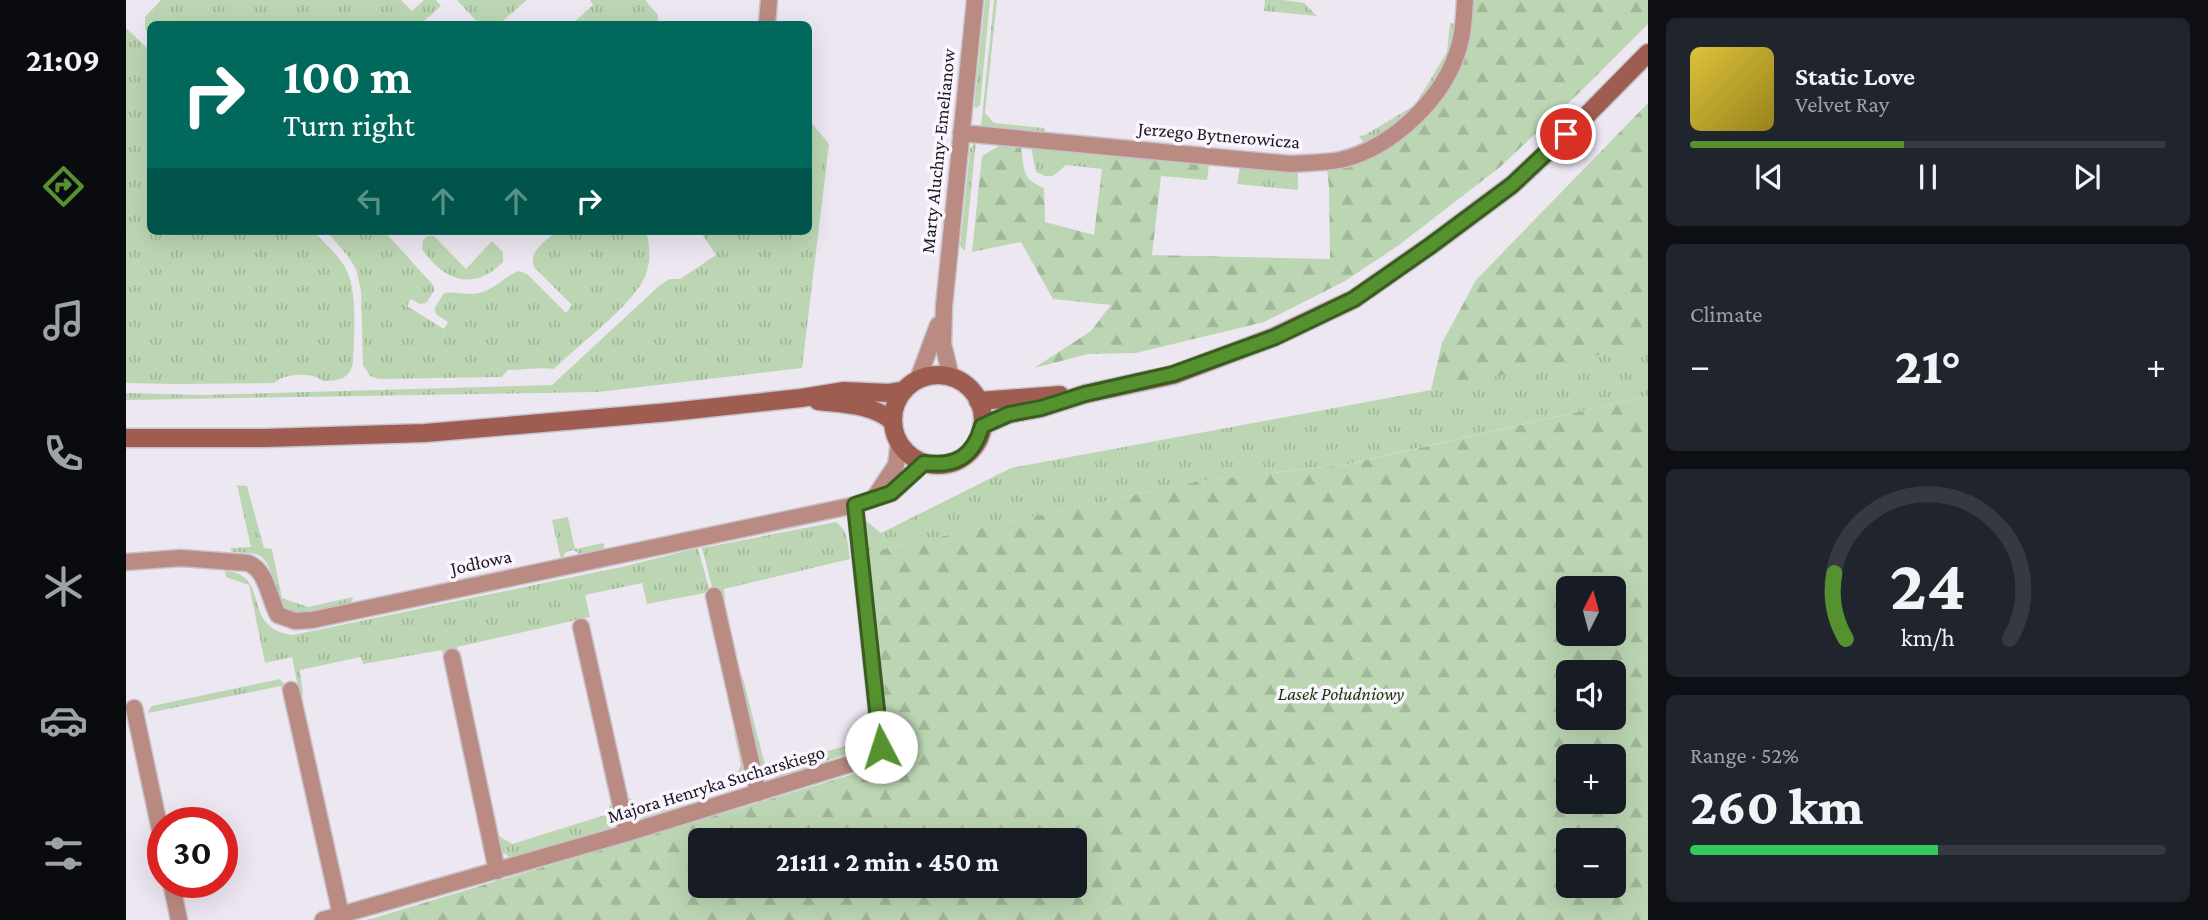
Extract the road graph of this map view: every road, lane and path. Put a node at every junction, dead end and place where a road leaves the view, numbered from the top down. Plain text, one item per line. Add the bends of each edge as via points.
1 (769, 0) edge
2 (975, 0) edge
3 (1465, 0) edge
4 (766, 21) edge
5 (1648, 53) edge
6 (961, 133) junction
7 (944, 306) junction
8 (951, 377) junction
9 (918, 379) junction
10 (902, 391) junction
11 (1085, 394) junction
12 (801, 398) junction
13 (978, 401) junction
14 (892, 421) junction
15 (982, 426) junction
16 (126, 438) edge
17 (899, 442) junction
18 (924, 463) junction
19 (874, 499) junction
20 (855, 505) junction
21 (126, 562) edge
22 (714, 596) dead end
23 (582, 627) dead end
24 (452, 657) dead end
25 (291, 690) dead end
26 (134, 708) dead end
27 (758, 793) junction
28 (155, 807) edge
29 (626, 833) junction
30 (497, 871) junction
31 (174, 898) edge
32 (341, 915) junction
33 (178, 920) edge
34 (323, 920) edge

1 - 4 street
2 - 6 street, Marty Aluchny-Emelianow
3 - 6 street, Jerzego Bytnerowicza via 1460,45 1427,106 1400,130 1343,159 1291,164
5 - 11 main road via 1512,185 1354,299 1275,337 1173,374
6 - 7 street, Marty Aluchny-Emelianow
7 - 8 street, Marty Aluchny-Emelianow via 943,344
7 - 9 street, Marty Aluchny-Emelianow
8 - 9 main road
8 - 13 main road via 972,390
9 - 10 main road
10 - 12 main road via 844,391
10 - 14 main road
11 - 13 main road
11 - 15 main road
12 - 14 main road via 862,406
12 - 16 main road via 425,433
13 - 15 main road
14 - 17 main road
15 - 18 main road via 968,453 940,465
17 - 18 main road
17 - 19 street via 895,465
18 - 19 street, Jodłowa via 891,493
19 - 20 street, Jodłowa
20 - 21 street, Jodłowa via 295,621 278,615 260,572 248,563 181,558
20 - 27 street, Majora Henryka Sucharskiego via 879,752 843,768
22 - 27 street
23 - 29 street
24 - 30 street
25 - 32 street
26 - 28 street
27 - 29 street, Majora Henryka Sucharskiego
29 - 30 street, Majora Henryka Sucharskiego
30 - 32 street, Majora Henryka Sucharskiego
31 - 33 street
32 - 34 street, Majora Henryka Sucharskiego

